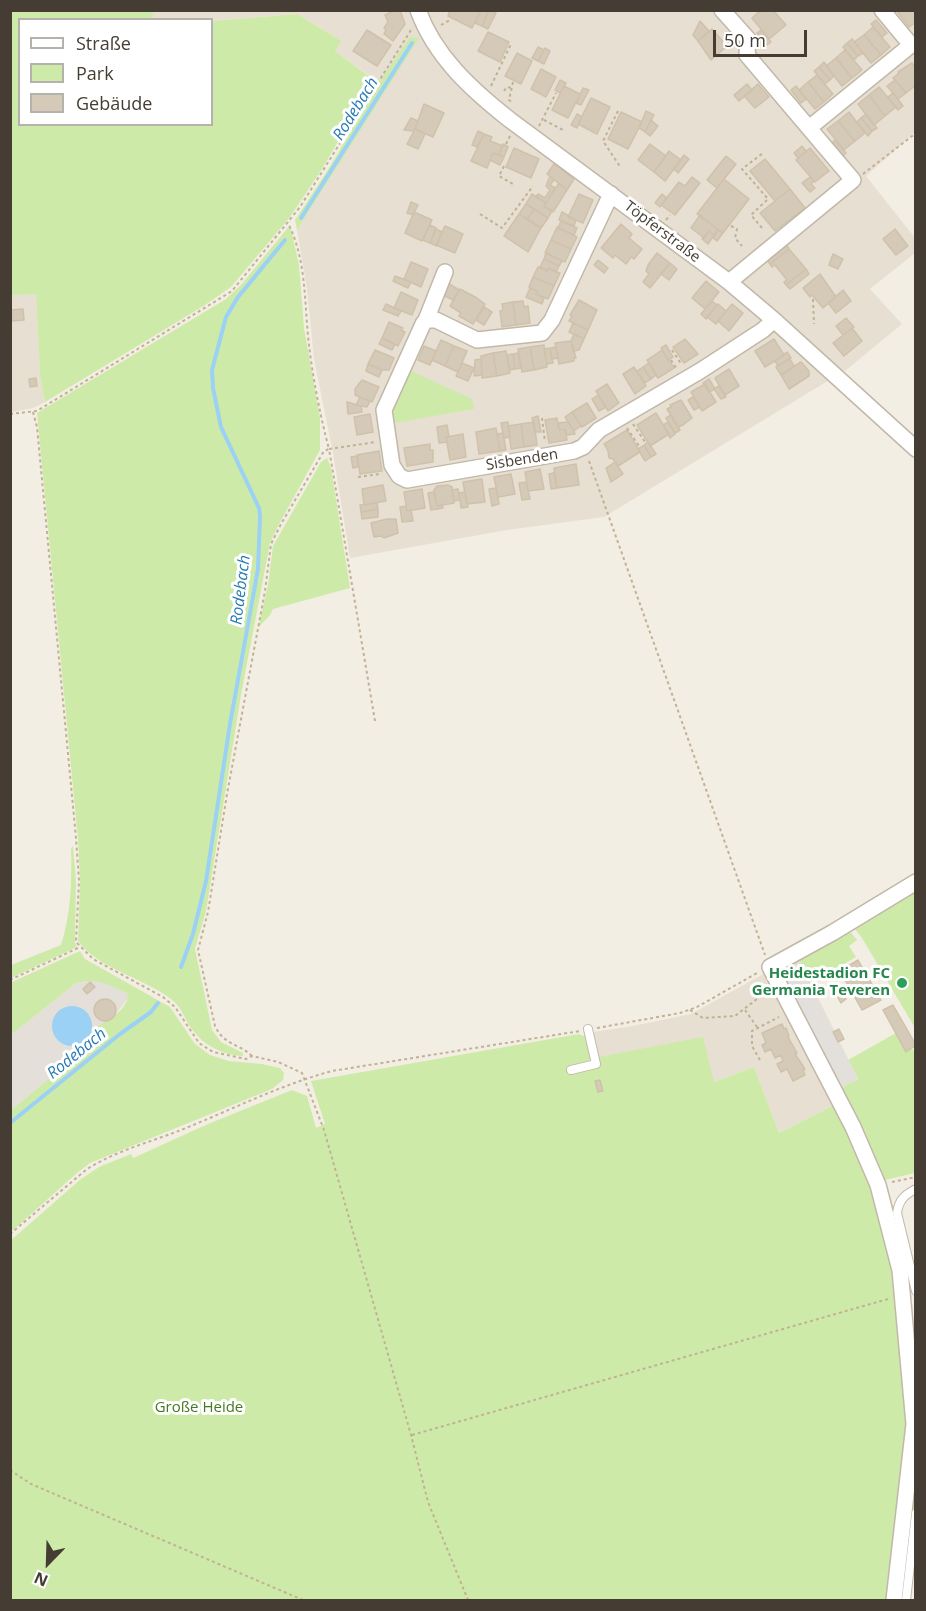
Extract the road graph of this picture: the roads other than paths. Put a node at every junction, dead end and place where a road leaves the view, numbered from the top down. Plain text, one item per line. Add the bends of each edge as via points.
1 (882, 10) edge
2 (732, 14) edge
3 (420, 17) edge
4 (913, 48) edge
5 (809, 128) junction
6 (611, 194) junction
7 (445, 272) dead end
8 (729, 282) junction
9 (774, 320) junction
10 (426, 321) junction
11 (915, 449) edge
12 (915, 882) edge
13 (588, 1029) road end
14 (571, 1070) dead end
15 (915, 1189) edge
16 (909, 1293) edge
17 (915, 1513) edge
18 (894, 1600) edge
19 (906, 1600) edge

1 - 4 street
2 - 5 street via 748,39 747,55
3 - 6 street, Töpferstraße via 460,77
4 - 5 street
5 - 8 street via 853,180
6 - 8 street, Töpferstraße
6 - 10 street via 552,320 542,333 477,340 436,320
7 - 10 street
8 - 9 street, Töpferstraße
9 - 10 street, Sisbenden via 690,378 599,430 574,451 407,480 395,472 384,411
9 - 11 street, Töpferstraße
12 - 16 street via 770,967 853,1127 878,1185
13 - 14 lane via 596,1064
15 - 16 lane via 905,1195 897,1213
16 - 18 street via 914,1424
17 - 19 lane

